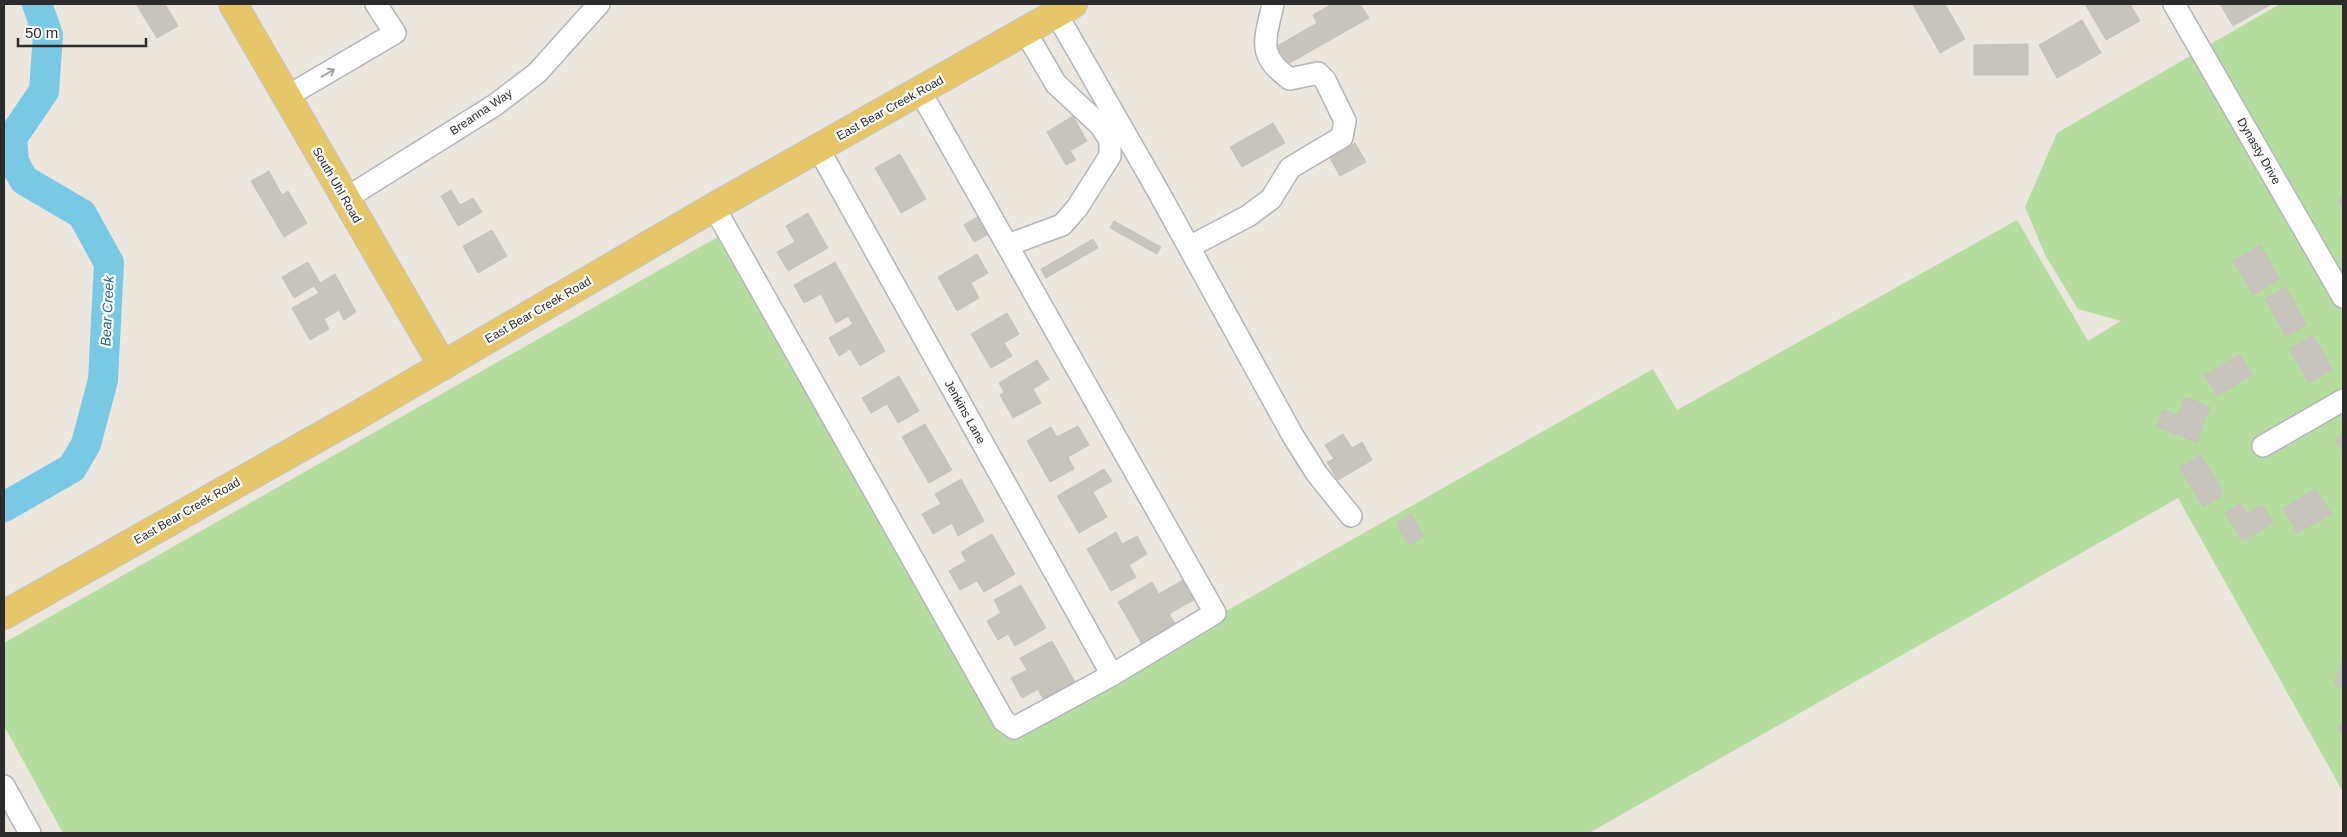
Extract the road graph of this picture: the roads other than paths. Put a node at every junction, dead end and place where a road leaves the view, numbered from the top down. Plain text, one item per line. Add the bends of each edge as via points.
1 (233, 4) edge
2 (376, 4) edge
3 (599, 4) edge
4 (1273, 4) edge
5 (2174, 4) edge
6 (1064, 9) edge
7 (1025, 31) junction
8 (920, 91) junction
9 (286, 97) junction
10 (818, 148) junction
11 (345, 199) junction
12 (714, 207) junction
13 (1008, 245) junction
14 (1189, 247) junction
15 (2343, 297) edge
16 (443, 366) junction
17 (2343, 400) edge
18 (2263, 446) dead end
19 (1351, 516) dead end
20 (4, 615) edge
21 (1112, 675) junction
22 (4, 786) edge
23 (30, 833) edge

1 - 9 main road, South Uhl Road
9 -> 2 street via 395,33
3 - 11 street, Breanna Way via 537,73 495,105
4 - 14 street via 1264,40 1270,58 1290,79 1318,73 1325,80 1345,122 1342,137 1290,168 1271,199 1248,216
5 - 15 street, Dynasty Drive
6 - 7 main road, East Bear Creek Road
6 - 14 street
7 - 8 main road, East Bear Creek Road
7 - 13 street via 1056,84 1100,125 1110,140 1110,156 1077,208 1062,225
8 - 10 main road, East Bear Creek Road
8 - 13 street
9 - 11 main road, South Uhl Road
10 - 12 main road, East Bear Creek Road
10 - 21 street, Jenkins Lane
11 - 16 main road, South Uhl Road
12 - 16 main road, East Bear Creek Road
12 - 21 street via 1004,721 1014,728
13 - 21 street via 1215,613
14 - 19 street via 1293,436 1317,474
16 - 20 main road, East Bear Creek Road
17 - 18 street
22 - 23 street

